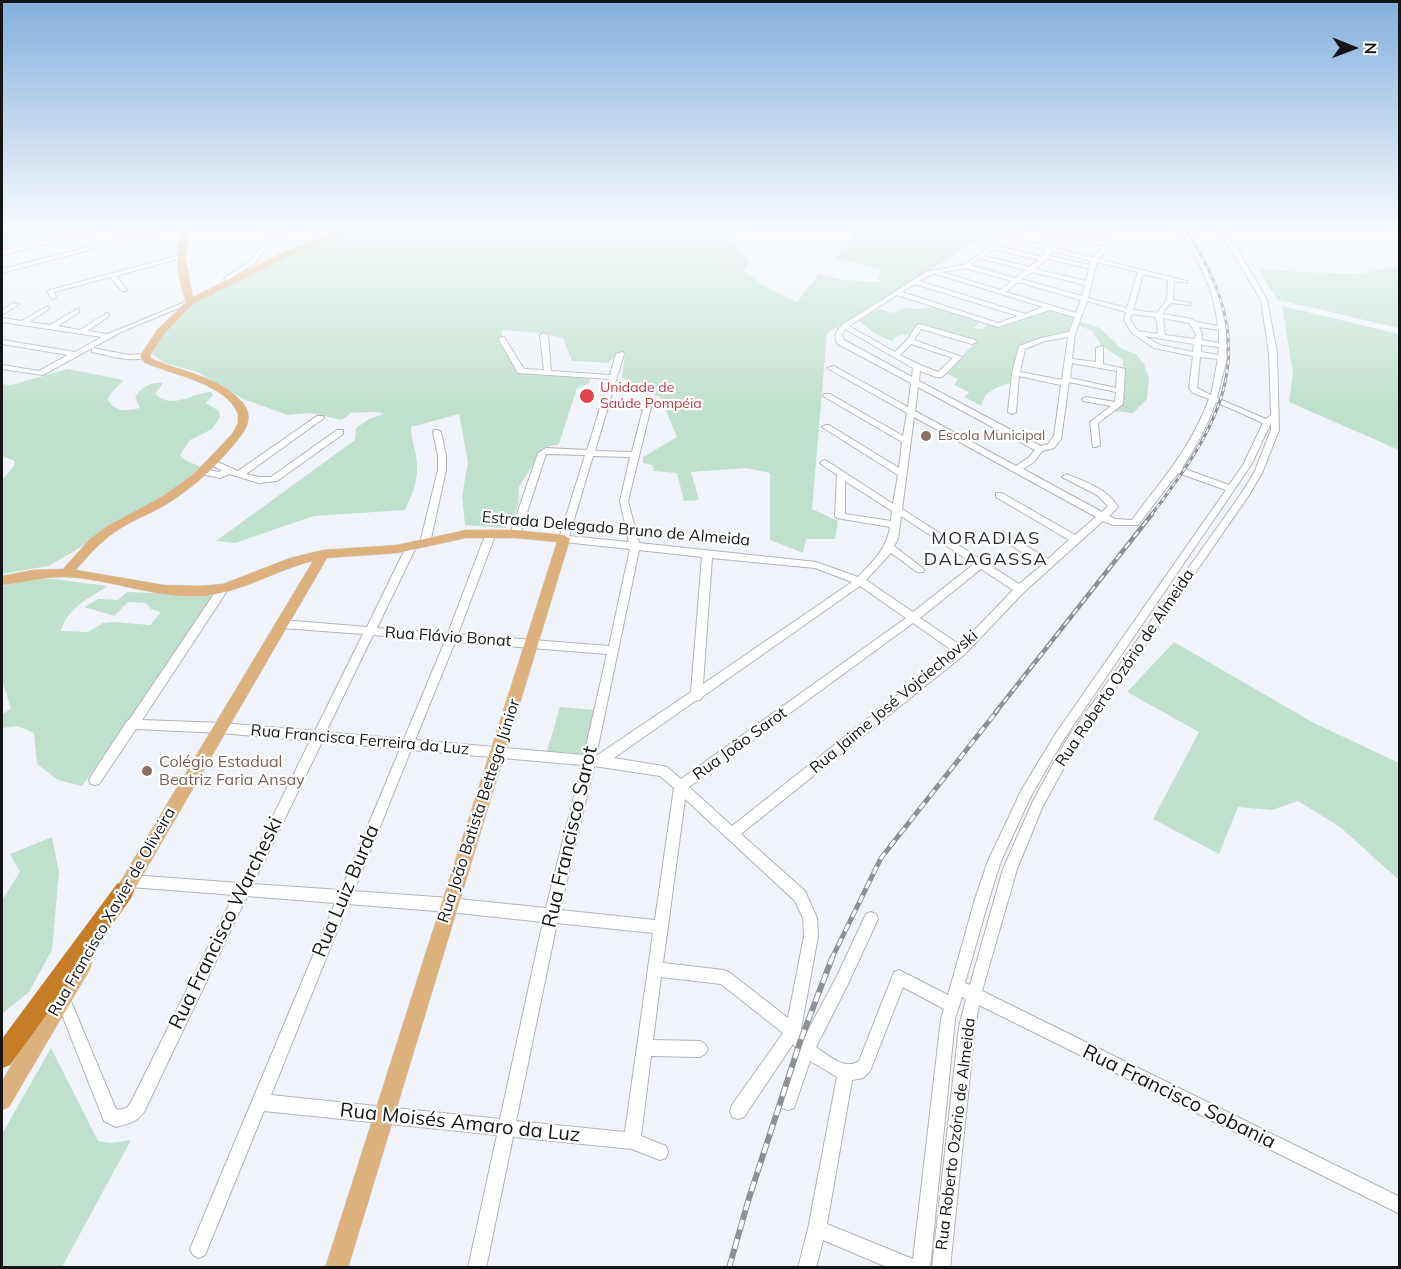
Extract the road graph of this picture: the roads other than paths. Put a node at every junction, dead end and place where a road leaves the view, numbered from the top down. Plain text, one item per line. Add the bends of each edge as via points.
1 (63, 290) edge
2 (186, 290) edge
3 (214, 290) edge
4 (901, 290) edge
5 (938, 290) edge
6 (958, 290) edge
7 (995, 290) edge
8 (1004, 290) edge
9 (1055, 290) edge
10 (1087, 290) edge
11 (1135, 290) edge
12 (1171, 290) edge
13 (1215, 290) edge
14 (1257, 290) edge
15 (1001, 292) junction
16 (1062, 292) junction
17 (897, 293) junction
18 (51, 294) dead end
19 (952, 295) junction
20 (1085, 297) junction
21 (1170, 300) junction
22 (190, 302) junction
23 (16, 304) dead end
24 (1189, 304) dead end
25 (937, 305) junction
26 (1048, 306) junction
27 (46, 308) dead end
28 (77, 311) dead end
29 (1129, 311) junction
30 (2, 312) edge
31 (107, 315) dead end
32 (1158, 315) junction
33 (1025, 316) junction
34 (1078, 316) junction
35 (2, 320) edge
36 (1192, 322) junction
37 (23, 323) junction
38 (844, 326) junction
39 (52, 327) junction
40 (1222, 329) junction
41 (81, 332) junction
42 (1134, 332) junction
43 (1072, 334) junction
44 (544, 335) dead end
45 (1162, 335) junction
46 (108, 336) junction
47 (502, 338) dead end
48 (910, 340) junction
49 (1198, 341) junction
50 (2, 342) edge
51 (972, 342) dead end
52 (1224, 346) junction
53 (1100, 348) dead end
54 (95, 350) dead end
55 (620, 354) dead end
56 (1197, 354) junction
57 (75, 355) junction
58 (145, 356) junction
59 (896, 356) junction
60 (1223, 358) junction
61 (1068, 360) junction
62 (1099, 366) junction
63 (2, 367) edge
64 (917, 367) junction
65 (831, 368) dead end
66 (549, 373) junction
67 (1016, 373) junction
68 (613, 377) junction
69 (1066, 381) junction
70 (914, 382) junction
71 (1120, 391) junction
72 (827, 396) dead end
73 (1086, 399) dead end
74 (1214, 400) junction
75 (606, 405) junction
76 (1117, 405) junction
77 (911, 411) junction
78 (1012, 412) dead end
79 (320, 418) dead end
80 (1271, 418) junction
81 (826, 427) dead end
82 (340, 432) dead end
83 (437, 432) dead end
84 (907, 441) junction
85 (1096, 446) dead end
86 (1040, 449) junction
87 (591, 453) junction
88 (635, 455) junction
89 (824, 463) dead end
90 (213, 464) junction
91 (1176, 469) junction
92 (230, 470) junction
93 (1015, 470) junction
94 (204, 472) junction
95 (240, 474) junction
96 (841, 474) junction
97 (902, 474) junction
98 (1066, 477) dead end
99 (1232, 489) junction
100 (999, 495) dead end
101 (899, 511) junction
102 (1102, 516) junction
103 (896, 525) junction
104 (491, 533) junction
105 (998, 533) dead end
106 (515, 534) junction
107 (564, 539) junction
108 (1076, 540) junction
109 (425, 543) junction
110 (411, 547) junction
111 (890, 547) junction
112 (635, 548) junction
113 (323, 554) junction
114 (707, 554) junction
115 (981, 564) junction
116 (1048, 564) junction
117 (920, 570) dead end
118 (66, 573) junction
119 (2, 581) edge
120 (860, 581) junction
121 (224, 588) junction
122 (1020, 590) junction
123 (1153, 615) junction
124 (913, 618) junction
125 (282, 624) junction
126 (370, 631) junction
127 (452, 637) junction
128 (532, 643) junction
129 (613, 650) junction
130 (961, 651) junction
131 (696, 697) junction
132 (131, 724) junction
133 (220, 728) junction
134 (318, 737) junction
135 (1066, 740) junction
136 (408, 744) junction
137 (497, 752) junction
138 (1048, 755) junction
139 (595, 761) junction
140 (1060, 762) junction
141 (95, 780) dead end
142 (680, 787) junction
143 (1026, 793) junction
144 (1040, 800) junction
145 (732, 834) junction
146 (995, 861) junction
147 (1010, 869) junction
148 (127, 886) junction
149 (242, 890) junction
150 (343, 897) junction
151 (449, 905) junction
152 (551, 917) junction
153 (871, 919) dead end
154 (659, 927) junction
155 (968, 950) junction
156 (984, 958) junction
157 (655, 969) junction
158 (958, 987) junction
159 (974, 995) junction
160 (62, 996) junction
161 (952, 1005) junction
162 (793, 1031) junction
163 (646, 1048) junction
164 (700, 1049) dead end
165 (806, 1050) junction
166 (2, 1057) edge
167 (845, 1073) junction
168 (2, 1100) edge
169 (258, 1102) junction
170 (788, 1102) dead end
171 (738, 1111) dead end
172 (383, 1116) junction
173 (505, 1127) junction
174 (632, 1141) junction
175 (660, 1152) dead end
176 (932, 1163) junction
177 (950, 1171) junction
178 (1400, 1206) edge
179 (817, 1229) junction
180 (199, 1249) dead end
181 (336, 1268) edge
182 (477, 1268) edge
183 (807, 1268) edge
184 (912, 1268) edge
185 (921, 1268) edge
186 (941, 1268) edge

1 - 18 street
2 - 22 main road
3 - 22 main road
4 - 17 street
5 - 19 street
6 - 19 street
7 - 15 street
8 - 15 street
9 - 16 street
10 - 20 street
11 - 29 street
12 - 21 street
13 - 40 street
14 - 80 street, Rua Roberto Ozório de Almeida via 1266,307 1273,353
15 - 26 street
16 - 20 street
16 - 26 street
17 - 25 street
17 - 38 street
19 - 25 street
19 - 33 street
20 - 29 street
20 - 34 street
21 - 24 street
21 - 32 street
22 - 46 street
22 - 58 main road via 160,332
23 - 30 street
25 - 33 street via 998,325
26 - 33 street
26 - 34 street
27 - 37 street
28 - 39 street
29 - 32 street
29 - 42 street via 1127,320
31 - 41 street
32 - 36 street
32 - 45 street
34 - 43 street
35 - 37 street
36 - 40 street
36 - 49 street
37 - 39 street
38 - 59 street
38 - 70 street via 837,334 841,342
39 - 41 street
40 - 52 street
41 - 46 street
42 - 45 street
42 - 56 street via 1154,347
43 - 61 street
43 - 67 street via 1043,339 1022,348
44 - 66 street
45 - 49 street
46 - 57 street
47 - 66 street via 521,371
48 - 51 street via 919,326
48 - 59 street
48 - 64 street via 958,357 939,375
49 - 52 street
49 - 56 street
50 - 57 street
52 - 60 street
53 - 62 street
54 - 58 street
55 - 68 street, Rua João Batista Bettega Júnior
56 - 60 street
56 - 74 street via 1193,388
57 - 63 street via 40,373
58 - 90 main road via 156,365 191,374 212,385 240,406 243,424
59 - 64 street
60 - 74 street
61 - 62 street
61 - 69 street
62 - 71 street via 1121,369
64 - 70 street
65 - 77 street
66 - 68 street
67 - 69 street
67 - 78 street
68 - 75 street, Rua João Batista Bettega Júnior
69 - 71 street
69 - 86 street via 1058,436 1054,444
70 - 77 street
70 - 86 street
71 - 76 street
72 - 84 street
73 - 76 street
74 - 80 street
74 - 91 street via 1192,447
75 - 87 street, Rua João Batista Bettega Júnior
75 - 88 street, Rua Francisco Sarot via 647,407
76 - 85 street via 1094,422
77 - 84 street
77 - 93 street
79 - 95 street
80 - 99 street
80 - 123 street, Rua Roberto Ozório de Almeida via 1273,437 1250,486
81 - 97 street
82 - 95 street via 274,478 258,480
83 - 109 street via 442,470
84 - 97 street
86 - 93 street
87 - 88 street
87 - 106 street via 542,453
87 - 107 street, Rua João Batista Bettega Júnior
88 - 112 street, Rua Francisco Sarot via 624,501
89 - 96 street
90 - 92 street
90 - 94 main road
91 - 99 street
91 - 102 street via 1135,523 1125,524
92 - 94 street via 220,475
92 - 95 street
93 - 102 street
94 - 118 main road via 176,493 106,532
96 - 101 street
96 - 103 street via 840,516
97 - 101 street
98 - 102 street via 1111,501 1113,507
99 - 123 street
100 - 108 street
101 - 103 street
101 - 115 street
102 - 108 street, Rua Jaime José Vojciechovski
103 - 111 street
104 - 106 main road, Estrada Delegado Bruno de Almeida
104 - 109 main road, Estrada Delegado Bruno de Almeida
104 - 127 street, Rua Luiz Burda
105 - 116 street
106 - 107 main road, Estrada Delegado Bruno de Almeida
107 - 112 street, Estrada Delegado Bruno de Almeida
107 - 128 main road, Rua João Batista Bettega Júnior
108 - 116 street, Rua Jaime José Vojciechovski
109 - 110 main road, Estrada Delegado Bruno de Almeida
110 - 113 main road, Estrada Delegado Bruno de Almeida
110 - 126 street, Rua Francisco Warcheski
111 - 117 street
111 - 120 street
112 - 114 street, Estrada Delegado Bruno de Almeida
112 - 129 street, Rua Francisco Sarot
113 - 121 main road, Estrada Delegado Bruno de Almeida
113 - 125 main road, Rua Francisco Xavier de Oliveira
114 - 120 street, Estrada Delegado Bruno de Almeida via 816,565
114 - 131 street
115 - 122 street
115 - 124 street, Rua João Sarot
116 - 122 street, Rua Jaime José Vojciechovski
118 - 119 main road, Estrada Delegado Bruno de Almeida via 33,574
118 - 121 main road, Estrada Delegado Bruno de Almeida via 164,590
120 - 124 street, Estrada Delegado Bruno de Almeida
120 - 131 street
121 - 132 street
122 - 130 street, Rua Jaime José Vojciechovski
123 - 135 street
124 - 130 street, Estrada Delegado Bruno de Almeida
124 - 142 street, Rua João Sarot
125 - 126 street, Rua Flávio Bonat
125 - 133 main road, Rua Francisco Xavier de Oliveira
126 - 127 street, Rua Flávio Bonat
126 - 134 street, Rua Francisco Warcheski
127 - 128 street, Rua Flávio Bonat
127 - 136 street, Rua Luiz Burda
128 - 129 street, Rua Flávio Bonat
128 - 137 main road, Rua João Batista Bettega Júnior
129 - 139 street, Rua Francisco Sarot
130 - 145 street, Rua Jaime José Vojciechovski
131 - 139 street
132 - 133 street, Rua Francisca Ferreira da Luz
132 - 141 street
133 - 134 street, Rua Francisca Ferreira da Luz
133 - 148 main road, Rua Francisco Xavier de Oliveira
134 - 136 street, Rua Francisca Ferreira da Luz
134 - 149 street, Rua Francisco Warcheski
135 - 138 street
135 - 140 street, Rua Roberto Ozório de Almeida
136 - 137 street, Rua Francisca Ferreira da Luz
136 - 150 street, Rua Luiz Burda
137 - 139 street, Rua Francisca Ferreira da Luz
137 - 151 main road, Rua João Batista Bettega Júnior
138 - 140 street
138 - 143 street
139 - 142 street, Rua Francisca Ferreira da Luz via 663,771
139 - 152 street, Rua Francisco Sarot
140 - 144 street, Rua Roberto Ozório de Almeida
142 - 145 street, Rua Francisca Ferreira da Luz
142 - 154 street, Rua João Sarot
143 - 144 street
143 - 146 street
144 - 147 street, Rua Roberto Ozório de Almeida
145 - 162 street, Rua Francisca Ferreira da Luz via 800,896 810,918
146 - 147 street
146 - 155 street
147 - 156 street, Rua Roberto Ozório de Almeida
148 - 149 street
148 - 160 main road, Rua Francisco Xavier de Oliveira
148 - 166 highway
149 - 150 street
149 - 160 street, Rua Francisco Warcheski via 132,1114 116,1119 110,1115
150 - 151 street
150 - 169 street, Rua Luiz Burda
151 - 152 street
151 - 172 main road, Rua João Batista Bettega Júnior
152 - 154 street
152 - 173 street, Rua Francisco Sarot
153 - 165 street
154 - 157 street, Rua João Sarot
155 - 156 street
155 - 158 street
156 - 159 street, Rua Roberto Ozório de Almeida
157 - 162 street via 724,977
157 - 163 street, Rua João Sarot
158 - 159 street, Rua Francisco Sobania
158 - 161 street
159 - 177 street, Rua Roberto Ozório de Almeida
159 - 178 street, Rua Francisco Sobania
160 - 168 main road, Rua Francisco Xavier de Oliveira
161 - 167 street via 900,977 865,1066 857,1072
161 - 176 street
162 - 165 street
162 - 171 street
163 - 164 street
163 - 174 street, Rua João Sarot
165 - 167 street
165 - 170 street
167 - 179 street
169 - 172 street, Rua Moisés Amaro da Luz
169 - 180 street, Rua Luiz Burda
172 - 173 street, Rua Moisés Amaro da Luz
172 - 181 main road, Rua João Batista Bettega Júnior
173 - 174 street, Rua Moisés Amaro da Luz
173 - 182 street, Rua Francisco Sarot
174 - 175 street, Rua Moisés Amaro da Luz
176 - 177 street
176 - 185 street
177 - 186 street, Rua Roberto Ozório de Almeida
179 - 183 street
179 - 184 street

